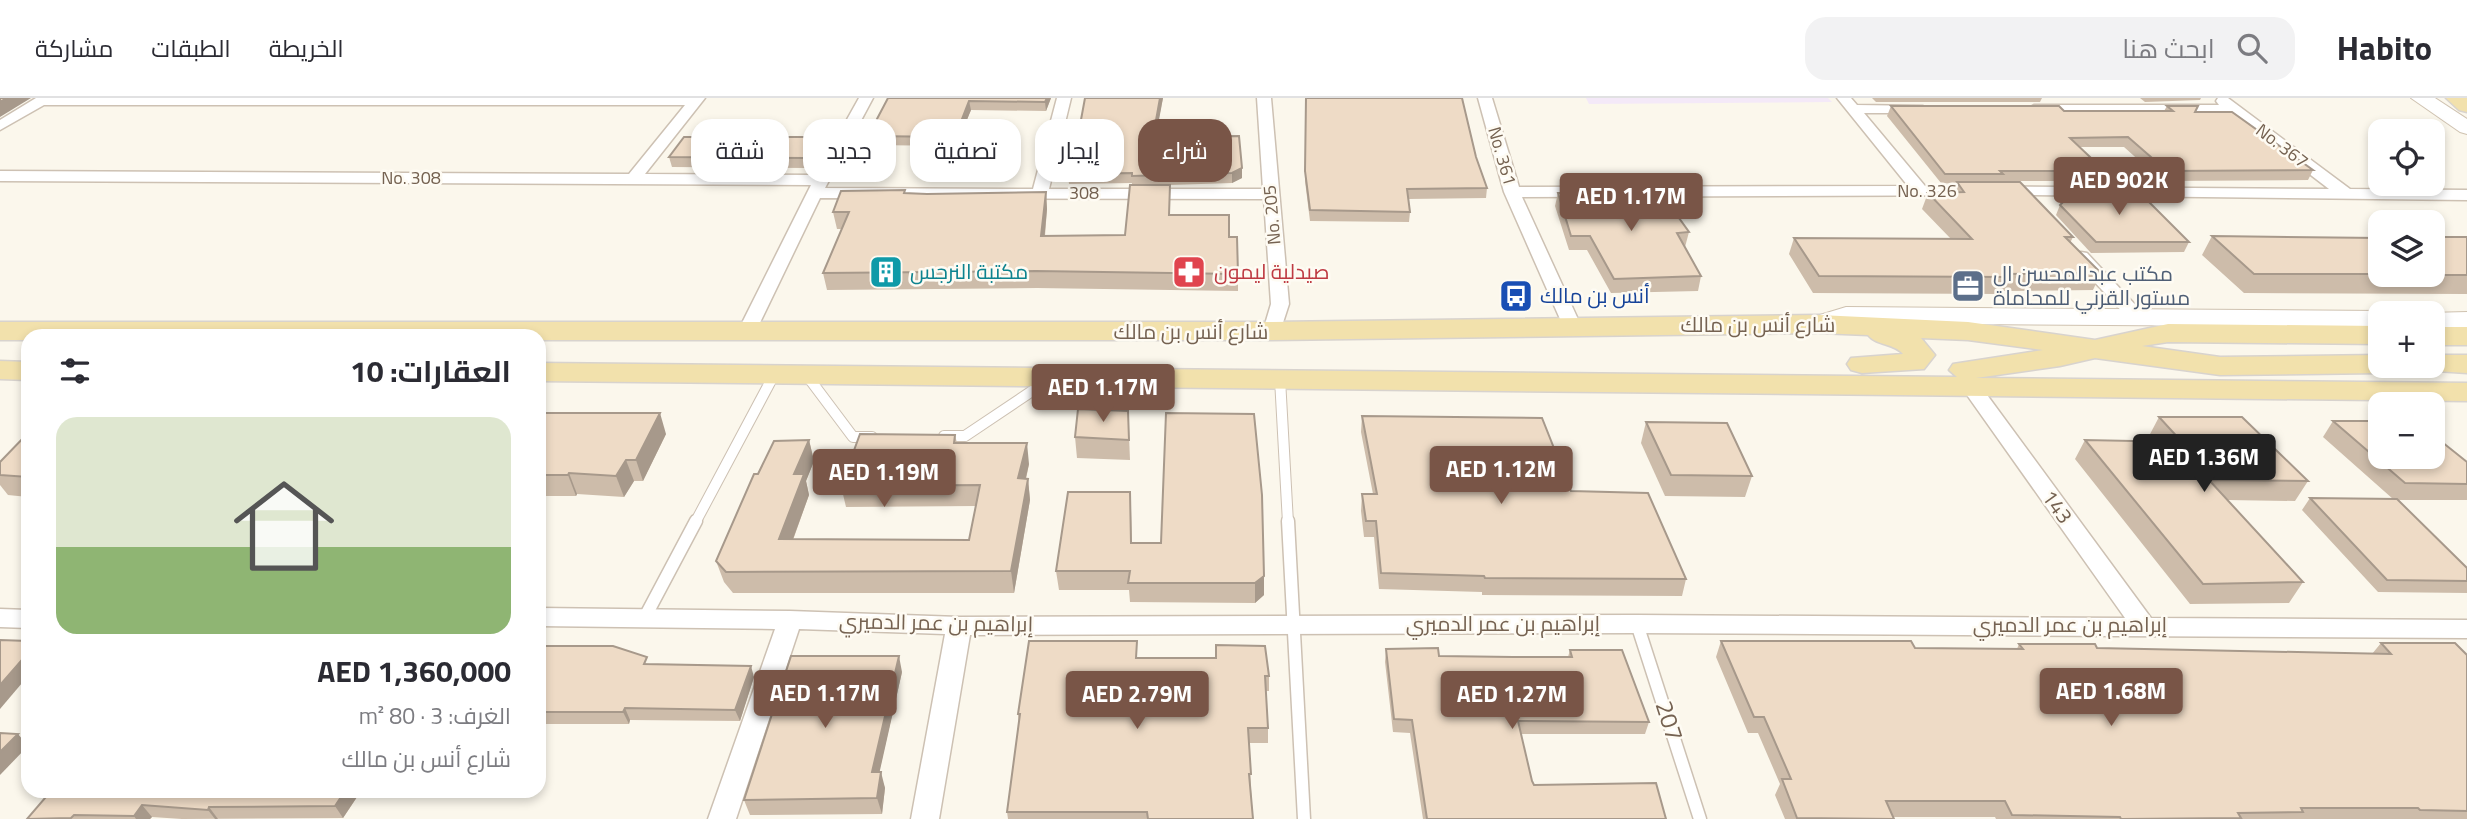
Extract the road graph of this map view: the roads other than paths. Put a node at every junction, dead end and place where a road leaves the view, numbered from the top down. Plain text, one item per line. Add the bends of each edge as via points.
1 (866, 98) edge
2 (1064, 98) edge
3 (1264, 98) edge
4 (1485, 98) edge
5 (2048, 98) edge
6 (2219, 98) edge
7 (2421, 98) edge
8 (2457, 98) edge
9 (696, 99) edge
10 (43, 100) edge
11 (218, 100) edge
12 (495, 101) edge
13 (1849, 103) edge
14 (2467, 105) edge
15 (2019, 108) edge
16 (2060, 108) junction
17 (1936, 109) edge
18 (2235, 109) junction
19 (0, 126) edge
20 (2467, 128) edge
21 (0, 176) edge
22 (633, 179) junction
23 (818, 186) junction
24 (2021, 190) junction
25 (1921, 191) junction
26 (1512, 192) junction
27 (1040, 193) junction
28 (2344, 193) junction
29 (1270, 194) junction
30 (2467, 195) edge
31 (2037, 209) edge
32 (2070, 245) edge
33 (2134, 315) junction
34 (2368, 319) edge
35 (2445, 320) edge
36 (2467, 320) edge
37 (1813, 324) junction
38 (1573, 328) junction
39 (0, 331) edge
40 (21, 331) edge
41 (1272, 331) junction
42 (546, 332) edge
43 (746, 333) junction
44 (2368, 335) edge
45 (2445, 336) edge
46 (2467, 336) edge
47 (2102, 349) junction
48 (2467, 363) edge
49 (2368, 364) edge
50 (2445, 364) edge
51 (0, 370) edge
52 (21, 370) edge
53 (546, 372) edge
54 (790, 373) junction
55 (1055, 376) junction
56 (1280, 379) junction
57 (1752, 384) junction
58 (1862, 387) junction
59 (1972, 388) junction
60 (2467, 392) edge
61 (890, 436) edge
62 (928, 436) edge
63 (546, 617) edge
64 (645, 617) junction
65 (0, 618) edge
66 (21, 618) edge
67 (790, 620) junction
68 (1295, 624) junction
69 (1637, 624) junction
70 (2143, 625) junction
71 (959, 626) junction
72 (2467, 629) edge
73 (722, 819) edge
74 (925, 819) edge
75 (1304, 819) edge
76 (1700, 819) edge

1 - 23 street
2 - 27 street
3 - 29 street, No. 205
4 - 26 street, No. 361
5 - 16 street
6 - 18 street, No. 367
7 - 20 main road
8 - 14 main road
9 - 12 street
9 - 22 street
10 - 11 street
10 - 19 street
11 - 12 street
13 - 17 street
13 - 25 street
15 - 16 street
16 - 18 street
18 - 28 street, No. 367
21 - 22 street, No. 308
22 - 23 street, No. 308
23 - 27 street, 308
23 - 43 street
24 - 25 street, No. 326
24 - 28 street, No. 326
24 - 31 street
25 - 26 street, No. 326
26 - 38 street, No. 361
27 - 29 street, 308
28 - 30 street, No. 326
29 - 41 street, No. 205 via 1280,304
32 - 33 street
33 - 34 main road
33 - 37 main road via 1846,316
35 - 36 main road
37 - 38 main road, شارع أنس بن مالك
37 - 47 main road, شارع أنس بن مالك via 1968,331
37 - 57 main road via 1894,335 1914,345 1920,355 1913,363 1902,365 1783,366
38 - 41 main road, شارع أنس بن مالك
39 - 40 main road, شارع أنس بن مالك
41 - 43 main road, شارع أنس بن مالك
42 - 43 main road, شارع أنس بن مالك
44 - 47 main road via 2168,333
45 - 46 main road
47 - 49 main road, شارع أنس بن مالك via 2220,366
47 - 58 main road via 1915,375
48 - 50 main road
51 - 52 main road
53 - 54 main road
54 - 55 main road
54 - 61 lane via 853,437
54 - 64 lane
55 - 56 main road
55 - 62 lane via 965,436
56 - 57 main road
56 - 68 lane
57 - 58 main road
58 - 59 main road
59 - 60 main road
59 - 70 street, 143
63 - 64 street, إبراهيم بن عمر الدميري
64 - 67 street, إبراهيم بن عمر الدميري
65 - 66 street
67 - 71 street, إبراهيم بن عمر الدميري
67 - 73 street
68 - 69 street, إبراهيم بن عمر الدميري
68 - 71 street, إبراهيم بن عمر الدميري
68 - 75 lane
69 - 70 street, إبراهيم بن عمر الدميري
69 - 76 lane, 207
70 - 72 street, إبراهيم بن عمر الدميري
71 - 74 street

